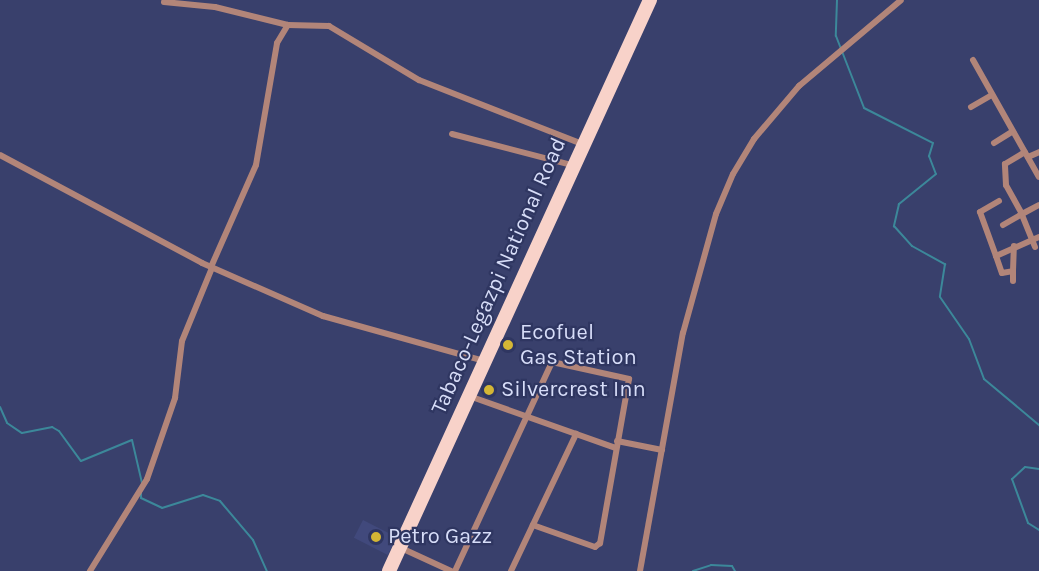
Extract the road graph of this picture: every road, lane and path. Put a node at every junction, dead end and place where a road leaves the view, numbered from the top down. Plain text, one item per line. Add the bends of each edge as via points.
1 (650, 0) edge
2 (900, 0) edge
3 (164, 2) dead end
4 (288, 25) junction
5 (973, 60) dead end
6 (992, 95) junction
7 (971, 107) dead end
8 (1013, 131) junction
9 (452, 134) dead end
10 (994, 143) dead end
11 (582, 144) junction
12 (1039, 152) edge
13 (0, 155) edge
14 (1027, 155) junction
15 (572, 165) junction
16 (1039, 177) edge
17 (999, 201) dead end
18 (1039, 205) edge
19 (980, 212) junction
20 (1022, 214) junction
21 (971, 217) dead end
22 (1003, 225) dead end
23 (1036, 237) edge
24 (1014, 246) junction
25 (1035, 247) dead end
26 (996, 256) junction
27 (212, 267) junction
28 (1013, 271) junction
29 (1002, 273) junction
30 (992, 276) dead end
31 (1012, 281) dead end
32 (484, 361) junction
33 (469, 396) junction
34 (525, 416) junction
35 (576, 434) junction
36 (616, 444) junction
37 (662, 450) junction
38 (533, 525) junction
39 (400, 548) junction
40 (90, 571) edge
41 (389, 571) edge
42 (453, 571) edge
43 (511, 571) edge
44 (640, 571) edge

1 - 11 main road, Tabaco-Legazpi National Road
2 - 37 street via 837,52 776,111 729,184 692,295
3 - 4 street via 215,7
4 - 11 street via 333,28 419,80
4 - 27 street via 278,43 256,165
5 - 6 street
6 - 7 street
6 - 8 street
8 - 10 street
8 - 14 street
9 - 15 street
11 - 15 main road, Tabaco-Legazpi National Road
12 - 14 street
13 - 27 street
14 - 16 street
14 - 20 street via 1005,164 1006,184
15 - 32 main road, Tabaco-Legazpi National Road
17 - 19 street
18 - 20 street
19 - 21 street
19 - 26 street
20 - 22 street
20 - 23 street
23 - 24 street
23 - 25 street
24 - 26 street
24 - 28 street
26 - 29 street
27 - 32 street via 372,333
27 - 40 street via 182,341 175,398 147,479
28 - 29 street
28 - 31 street
29 - 30 street
32 - 33 main road, Tabaco-Legazpi National Road
33 - 34 street
33 - 39 main road, Tabaco-Legazpi National Road
34 - 35 street
34 - 36 street via 552,362 629,379
34 - 42 street
35 - 36 street
35 - 38 street
36 - 37 street
36 - 38 street via 600,543 595,547
37 - 44 street
38 - 43 street
39 - 41 main road, Tabaco-Legazpi National Road
39 - 42 street

